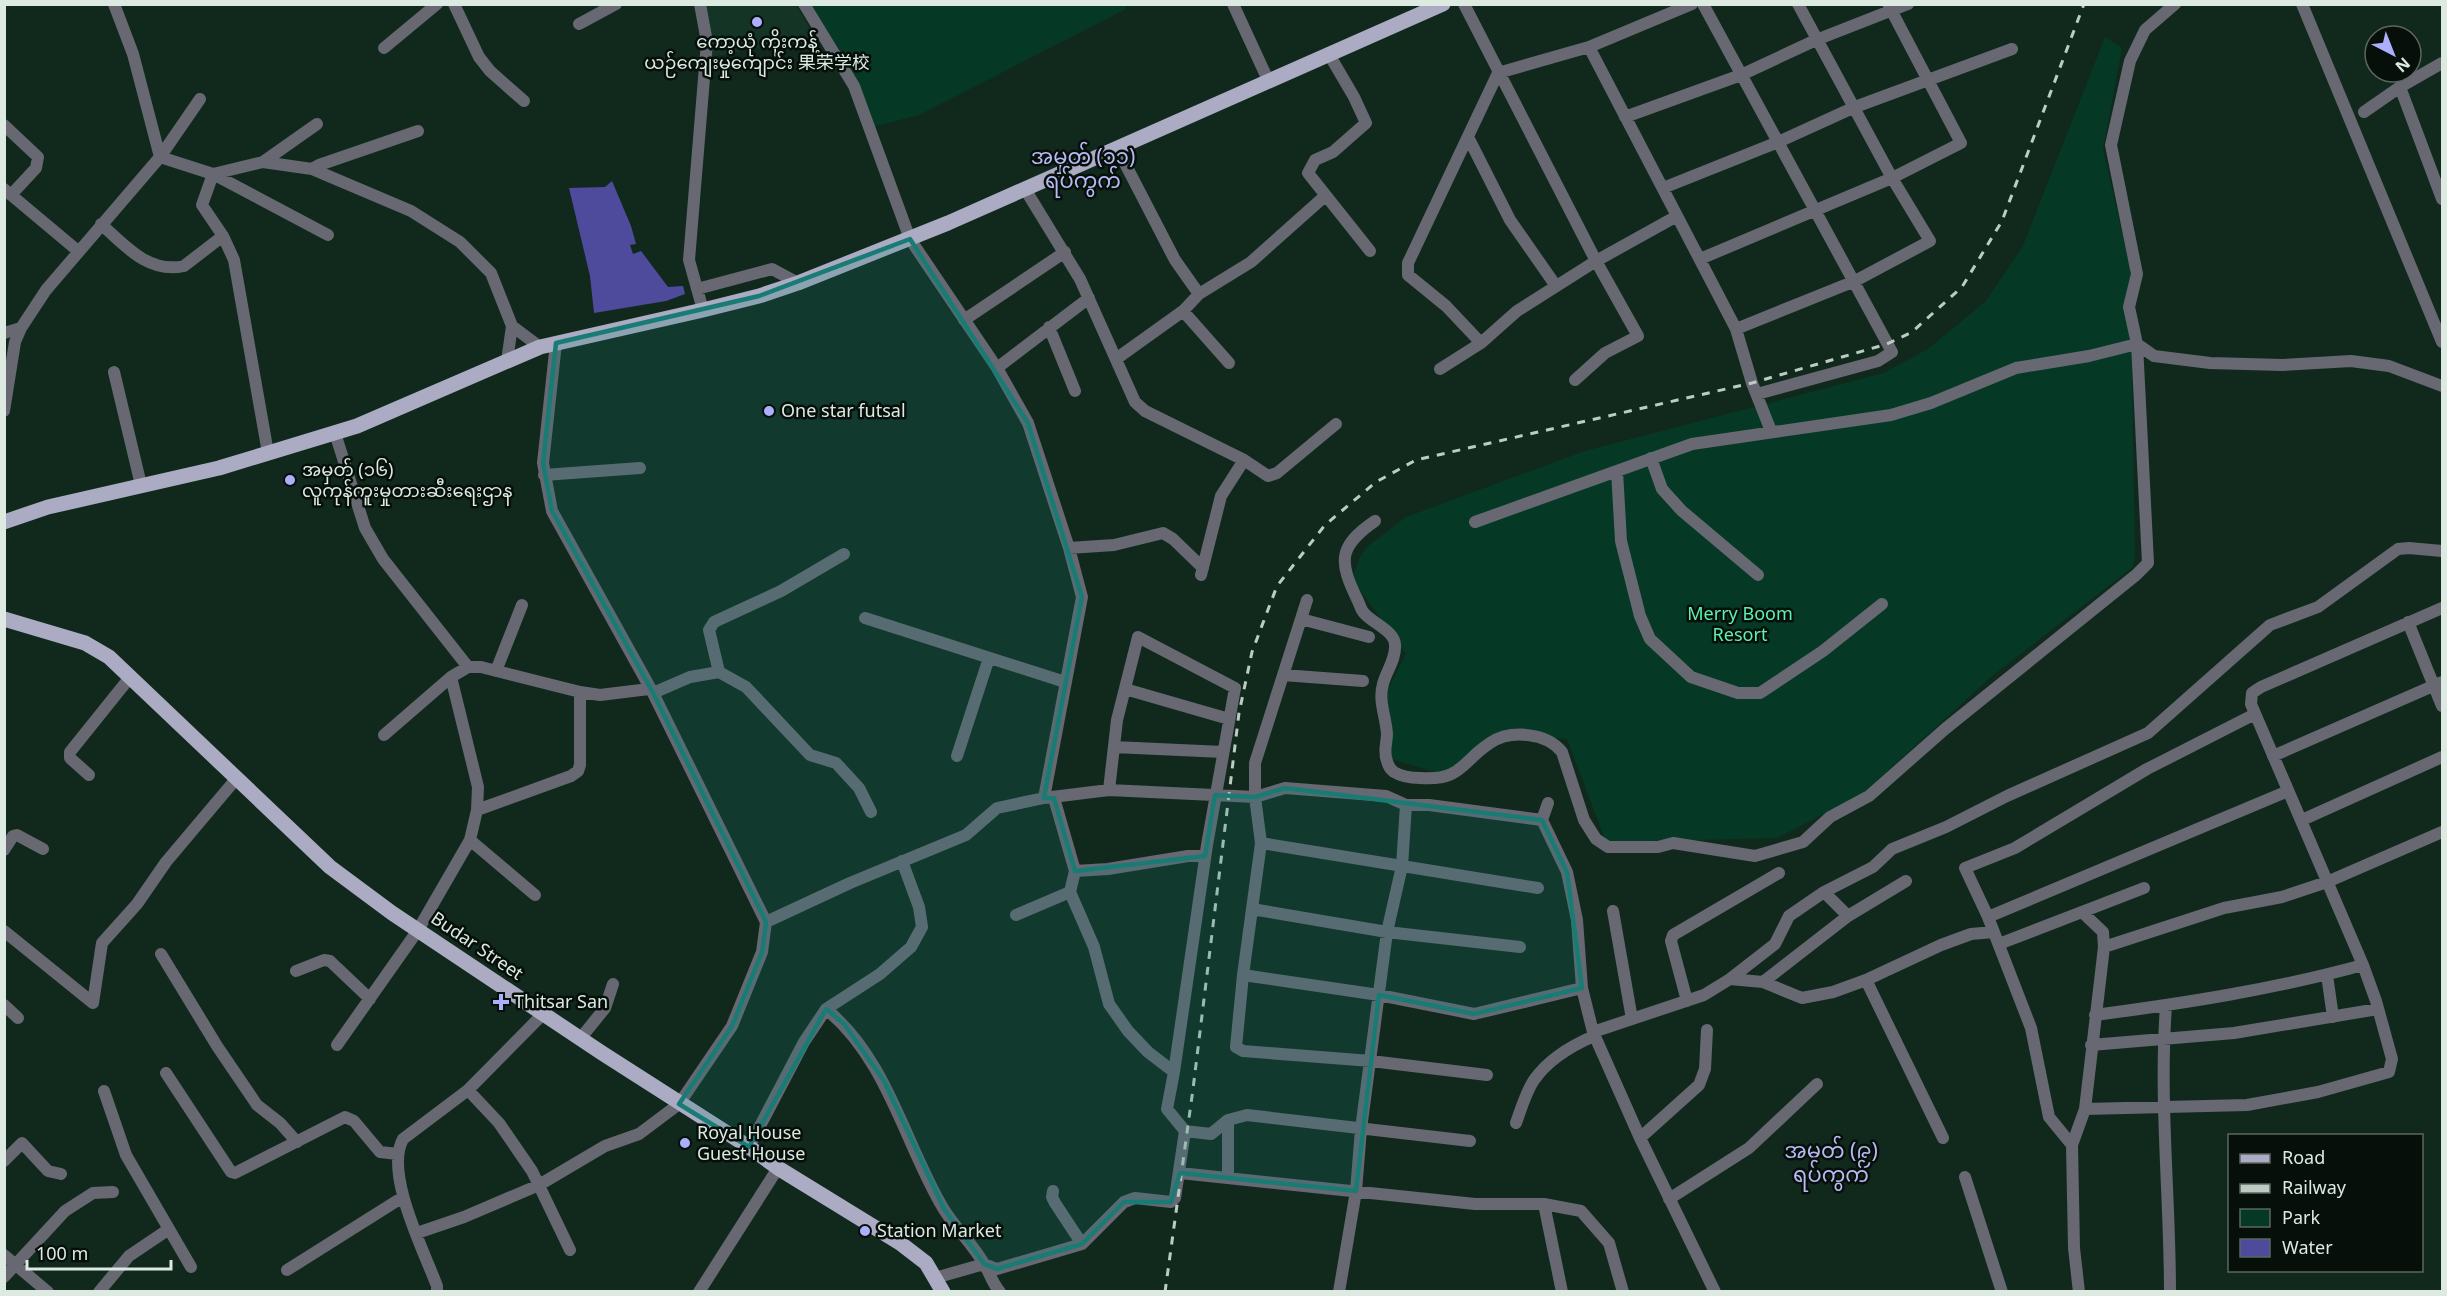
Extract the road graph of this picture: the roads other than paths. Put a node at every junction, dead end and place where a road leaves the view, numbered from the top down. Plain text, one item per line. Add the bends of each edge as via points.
1 (114, 4) edge
2 (437, 4) edge
3 (454, 4) edge
4 (616, 4) edge
5 (699, 4) edge
6 (804, 4) edge
7 (1233, 4) edge
8 (1443, 4) edge
9 (1464, 4) edge
10 (1692, 4) edge
11 (1704, 4) edge
12 (1798, 4) edge
13 (1908, 4) edge
14 (2175, 4) edge
15 (2302, 4) edge
16 (1889, 8) edge
17 (579, 24) dead end
18 (1816, 40) junction
19 (1588, 47) junction
20 (384, 48) dead end
21 (2012, 49) dead end
22 (1330, 56) junction
23 (2442, 63) edge
24 (1498, 73) junction
25 (1741, 75) junction
26 (1268, 80) junction
27 (1929, 80) junction
28 (2400, 87) junction
29 (200, 99) dead end
30 (524, 101) dead end
31 (1855, 107) junction
32 (2364, 112) dead end
33 (1625, 117) junction
34 (317, 124) dead end
35 (4, 125) edge
36 (418, 132) dead end
37 (1468, 137) junction
38 (1778, 142) junction
39 (1118, 148) junction
40 (160, 157) junction
41 (263, 162) junction
42 (312, 169) junction
43 (213, 174) junction
44 (1892, 178) junction
45 (1663, 188) junction
46 (1025, 189) junction
47 (8, 192) edge
48 (1325, 196) junction
49 (2442, 199) edge
50 (1816, 211) junction
51 (1677, 216) junction
52 (101, 224) junction
53 (328, 235) dead end
54 (223, 236) junction
55 (910, 239) junction
56 (78, 251) junction
57 (1370, 251) dead end
58 (1065, 252) junction
59 (1700, 259) junction
60 (1596, 261) junction
61 (1855, 281) junction
62 (798, 283) junction
63 (1556, 286) junction
64 (697, 289) junction
65 (1199, 294) junction
66 (1089, 298) junction
67 (703, 310) junction
68 (1183, 311) junction
69 (964, 320) junction
70 (512, 326) junction
71 (1049, 327) junction
72 (21, 328) junction
73 (1736, 329) junction
74 (4, 333) edge
75 (2442, 342) edge
76 (556, 343) junction
77 (1481, 343) junction
78 (2138, 344) junction
79 (540, 347) junction
80 (1116, 359) junction
81 (507, 361) junction
82 (1229, 363) dead end
83 (997, 368) junction
84 (1440, 369) dead end
85 (114, 372) dead end
86 (1575, 380) dead end
87 (2442, 386) edge
88 (1075, 392) dead end
89 (1757, 394) junction
90 (4, 411) edge
91 (1336, 424) dead end
92 (1771, 431) junction
93 (335, 433) junction
94 (268, 453) junction
95 (1651, 458) junction
96 (1245, 460) junction
97 (640, 468) dead end
98 (1617, 471) junction
99 (544, 475) junction
100 (141, 485) junction
101 (1375, 521) dead end
102 (4, 522) edge
103 (1475, 522) dead end
104 (1069, 548) junction
105 (2442, 551) edge
106 (844, 554) dead end
107 (1758, 575) dead end
108 (1308, 600) dead end
109 (1882, 604) dead end
110 (522, 605) dead end
111 (2442, 608) edge
112 (865, 618) dead end
113 (4, 619) edge
114 (1301, 619) junction
115 (2408, 622) junction
116 (1369, 637) dead end
117 (989, 657) junction
118 (468, 667) junction
119 (496, 671) junction
120 (719, 672) junction
121 (1283, 675) junction
122 (131, 676) junction
123 (451, 677) junction
124 (1363, 681) dead end
125 (1065, 682) junction
126 (2438, 683) edge
127 (1125, 689) junction
128 (651, 691) junction
129 (580, 692) junction
130 (2442, 706) edge
131 (2255, 714) junction
132 (1229, 719) junction
133 (384, 735) dead end
134 (1114, 747) junction
135 (1223, 752) junction
136 (957, 756) dead end
137 (2273, 756) junction
138 (2442, 757) edge
139 (88, 776) dead end
140 (237, 779) junction
141 (1109, 790) junction
142 (2288, 791) junction
143 (1215, 795) junction
144 (1255, 797) junction
145 (1049, 798) junction
146 (1548, 803) dead end
147 (1406, 805) junction
148 (477, 810) junction
149 (871, 812) dead end
150 (1542, 820) junction
151 (2302, 820) junction
152 (2442, 832) edge
153 (470, 840) junction
154 (1261, 843) junction
155 (43, 849) dead end
156 (4, 850) edge
157 (1205, 856) junction
158 (902, 861) junction
159 (1402, 866) junction
160 (1075, 871) junction
161 (1779, 873) dead end
162 (1906, 881) dead end
163 (2327, 882) junction
164 (1538, 888) dead end
165 (2144, 888) dead end
166 (1070, 892) junction
167 (1824, 892) junction
168 (535, 895) dead end
169 (1252, 909) junction
170 (1613, 911) dead end
171 (2082, 912) junction
172 (1016, 915) dead end
173 (1848, 916) junction
174 (1988, 917) junction
175 (766, 922) junction
176 (418, 930) junction
177 (4, 931) edge
178 (1387, 932) junction
179 (1994, 932) junction
180 (1999, 944) junction
181 (1520, 947) dead end
182 (2104, 947) junction
183 (161, 954) dead end
184 (2363, 965) junction
185 (296, 971) dead end
186 (1243, 975) junction
187 (2327, 975) junction
188 (1730, 979) junction
189 (1866, 980) junction
190 (1763, 982) junction
191 (613, 984) dead end
192 (1582, 988) junction
193 (1379, 994) junction
194 (370, 999) junction
195 (1687, 1001) junction
196 (4, 1005) edge
197 (2166, 1005) junction
198 (2378, 1009) junction
199 (826, 1010) junction
200 (543, 1014) junction
201 (2095, 1014) junction
202 (2332, 1017) junction
203 (18, 1018) dead end
204 (1632, 1020) junction
205 (1707, 1030) dead end
206 (1594, 1034) junction
207 (2164, 1038) junction
208 (580, 1039) junction
209 (337, 1045) dead end
210 (2091, 1046) junction
211 (1371, 1061) junction
212 (1174, 1072) junction
213 (166, 1073) dead end
214 (1487, 1075) dead end
215 (1817, 1084) dead end
216 (468, 1090) junction
217 (104, 1091) dead end
218 (679, 1104) junction
219 (2163, 1109) junction
220 (2085, 1110) junction
221 (1228, 1119) junction
222 (1516, 1123) dead end
223 (1361, 1129) junction
224 (1185, 1131) junction
225 (1640, 1138) junction
226 (1943, 1138) dead end
227 (1470, 1141) dead end
228 (297, 1142) junction
229 (2072, 1145) junction
230 (749, 1147) junction
231 (398, 1154) junction
232 (4, 1161) edge
233 (778, 1168) junction
234 (1180, 1173) junction
235 (60, 1174) dead end
236 (1965, 1177) dead end
237 (1228, 1178) junction
238 (539, 1185) junction
239 (1053, 1191) dead end
240 (1356, 1191) junction
241 (113, 1192) dead end
242 (403, 1197) junction
243 (1669, 1199) junction
244 (1544, 1204) junction
245 (168, 1229) junction
246 (417, 1233) junction
247 (1082, 1244) junction
248 (570, 1250) dead end
249 (4, 1255) edge
250 (15, 1264) junction
251 (984, 1264) junction
252 (191, 1267) dead end
253 (287, 1270) dead end
254 (4, 1277) edge
255 (935, 1278) junction
256 (48, 1292) edge
257 (99, 1292) edge
258 (437, 1292) edge
259 (699, 1292) edge
260 (943, 1292) edge
261 (999, 1292) edge
262 (1339, 1292) edge
263 (1562, 1292) edge
264 (1623, 1292) edge
265 (1715, 1292) edge
266 (2002, 1292) edge
267 (2079, 1292) edge
268 (2170, 1292) edge

1 - 40 street via 133,54
2 - 20 street
3 - 30 street via 479,57
4 - 17 street
5 - 64 street via 707,42 689,260
6 - 55 street via 854,86
7 - 26 street
8 - 22 main road
9 - 24 street
10 - 19 street
11 - 25 street
12 - 18 street
13 - 16 street
14 - 78 street via 2145,30 2130,61 2111,145 2137,274 2129,307
15 - 75 street
16 - 18 street
16 - 27 street
18 - 25 street
18 - 31 street
19 - 24 street
19 - 33 street
21 - 27 street
22 - 26 main road
22 - 48 street via 1366,123 1333,152 1316,160 1308,173
23 - 28 street
24 - 37 street
24 - 60 street
25 - 33 street
25 - 38 street
26 - 39 main road
27 - 31 street
27 - 44 street via 1961,143
28 - 32 street
28 - 49 street
29 - 40 street
31 - 38 street
31 - 44 street
33 - 45 street
34 - 41 street
35 - 47 street via 38,158 36,168
36 - 42 street
37 - 63 street via 1510,220
37 - 77 street via 1407,271
38 - 45 street
38 - 50 street
39 - 46 main road
39 - 65 street via 1175,260
40 - 43 street
40 - 52 street
41 - 42 street
41 - 43 street
42 - 70 street via 411,211 460,242 492,273
43 - 53 street
43 - 54 street via 202,205
44 - 50 street
44 - 61 street via 1930,242
45 - 51 street
46 - 55 main road
46 - 58 street
47 - 56 street
48 - 57 street
48 - 65 street via 1251,262
50 - 59 street
50 - 61 street
51 - 59 street
51 - 60 street
52 - 54 street via 132,253 167,267 184,266
52 - 56 street
54 - 94 street via 234,260
55 - 62 main road
55 - 69 street
56 - 72 street
58 - 66 street
58 - 69 street
59 - 73 street
60 - 63 street
60 - 86 street via 1638,336 1605,353
61 - 73 street
61 - 89 street via 1892,352 1878,361
62 - 64 street via 772,269
62 - 67 main road
63 - 77 street via 1517,311
64 - 67 street
65 - 68 street
66 - 71 street
66 - 80 street
67 - 76 main road
68 - 80 street
68 - 82 street
69 - 83 street
70 - 79 street
70 - 81 street
71 - 83 street
71 - 88 street
72 - 74 street
72 - 90 street via 15,342
73 - 89 street
76 - 79 main road
76 - 99 street
77 - 84 street
78 - 87 street via 2154,356 2210,363 2282,365 2351,361 2389,366
78 - 92 street via 2016,368 1891,416
78 - 101 street via 2148,563 1869,796 1830,817 1803,842 1755,856 1672,843 1658,847 1608,847 1596,839 1584,819 1562,752 1539,736 1492,742 1461,769 1443,778 1408,777 1392,771 1384,750 1387,735 1381,696 1396,644 1364,613 1345,573 1343,557 1353,539
79 - 81 main road
80 - 96 street via 1136,402 1146,411
81 - 93 main road
83 - 104 street via 1028,423
85 - 100 street
89 - 92 street
91 - 96 street via 1277,473 1268,476
92 - 95 street via 1692,444
93 - 94 main road
93 - 118 street via 366,528 383,559
94 - 100 main road
95 - 98 street
95 - 107 street via 1662,489 1682,511
96 - 104 street via 1221,496 1202,572 1173,539 1162,533 1114,545
97 - 99 street
98 - 103 street
98 - 109 street via 1621,542 1640,616 1650,639 1691,677 1738,693 1760,693 1823,651
99 - 128 street via 552,512
100 - 102 main road via 48,507
104 - 125 street via 1082,597
105 - 167 street via 2398,549 2318,608 2270,626 2148,733 1892,849 1873,867
106 - 120 street via 781,591 714,622 709,630
108 - 114 street
110 - 119 street
111 - 115 street
112 - 117 street
113 - 122 main road, Budar Street via 85,642
114 - 116 street
114 - 121 street
115 - 126 street
115 - 131 street via 2261,687 2252,693
117 - 125 street
117 - 136 street
118 - 119 street
118 - 123 street
119 - 129 street
120 - 128 street
120 - 149 street via 746,687 810,755 836,763 859,788
121 - 124 street
121 - 144 street via 1255,763
122 - 139 street via 70,752 70,758
122 - 140 main road, Budar Street
123 - 133 street
123 - 148 street via 478,787
125 - 145 street
126 - 130 street
126 - 137 street
127 - 132 street
127 - 132 street via 1138,637 1235,688
127 - 134 street
128 - 129 street via 600,695
128 - 175 street
129 - 148 street via 578,771
131 - 137 street
131 - 174 street via 2147,769 2015,848 1965,868
132 - 135 street
134 - 135 street
134 - 141 street
135 - 143 street
137 - 142 street
138 - 151 street
140 - 176 main road, Budar Street via 330,867
140 - 177 street via 102,943 93,1003
141 - 143 street
141 - 145 street
142 - 151 street
142 - 174 street
143 - 144 street
143 - 157 street
144 - 147 street via 1285,788 1386,796
144 - 154 street
145 - 158 street via 997,808 966,835
145 - 160 street
146 - 150 street
147 - 150 street
147 - 159 street
148 - 153 street
150 - 192 street via 1567,872 1577,920
151 - 163 street
152 - 163 street
153 - 168 street
153 - 176 street
154 - 159 street
154 - 169 street
155 - 156 street via 17,835
157 - 160 street
157 - 212 street
158 - 175 street
158 - 199 street via 922,927 903,954
159 - 164 street
159 - 178 street
160 - 166 street
161 - 195 street via 1672,935
162 - 173 street
163 - 182 street via 2282,897 2224,908
163 - 184 street
165 - 171 street
166 - 172 street
166 - 212 street via 1094,947 1109,1004 1148,1052
167 - 173 street
167 - 188 street via 1789,916 1775,944
169 - 178 street
169 - 186 street
170 - 204 street
171 - 180 street
171 - 182 street via 2103,932
173 - 190 street
174 - 179 street
175 - 218 street via 762,952 732,1026
176 - 194 street
176 - 200 main road, Budar Street
178 - 181 street
178 - 193 street
179 - 180 street
179 - 189 street via 1971,934 1941,945
180 - 229 street via 2031,1028 2049,1117
182 - 201 street
183 - 228 street via 257,1105
184 - 187 street
184 - 198 street
185 - 194 street via 330,961
186 - 193 street
186 - 211 street via 1236,1047 1243,1051
187 - 197 street
187 - 202 street
188 - 190 street
188 - 195 street
189 - 190 street via 1802,998
189 - 226 street
191 - 208 street via 605,1008
192 - 193 street via 1474,1014
192 - 206 street
193 - 211 street
194 - 209 street
195 - 204 street
196 - 203 street
197 - 201 street
197 - 207 street
198 - 202 street
198 - 219 street via 2392,1059 2389,1072 2318,1092 2247,1105
199 - 230 street via 804,1042
199 - 251 street via 844,1024 884,1081 944,1209
200 - 208 main road, Budar Street
200 - 216 street
201 - 210 street
202 - 207 street via 2234,1033
204 - 206 street
205 - 225 street via 1699,1085
206 - 222 street via 1542,1070 1533,1081
206 - 225 street
207 - 210 street
207 - 219 street
208 - 218 main road, Budar Street
210 - 220 street
211 - 214 street
211 - 223 street
212 - 224 street via 1167,1109
213 - 228 street via 231,1172
215 - 243 street via 1749,1148
216 - 231 street via 402,1139
216 - 238 street via 499,1123
217 - 245 street via 126,1155
218 - 230 main road, Budar Street
218 - 238 street via 639,1134 605,1146
219 - 220 street
219 - 268 street
220 - 229 street
221 - 223 street via 1246,1115
221 - 224 street via 1211,1134
221 - 237 street
223 - 227 street
223 - 240 street
224 - 234 street
225 - 243 street
228 - 231 street via 345,1117 380,1152
229 - 267 street
230 - 233 main road, Budar Street
231 - 242 street
232 - 235 street via 22,1143 48,1171
233 - 255 main road, Budar Street via 900,1243 926,1263
233 - 259 street
234 - 237 street
234 - 247 street via 1171,1202 1135,1198 1125,1202
236 - 266 street
237 - 240 street
238 - 246 street
238 - 248 street
239 - 247 street via 1055,1203
240 - 244 street via 1475,1204
240 - 262 street
241 - 250 street via 93,1193 65,1211
242 - 246 street
242 - 253 street
243 - 265 street
244 - 263 street
244 - 264 street via 1581,1211 1594,1224 1609,1243
245 - 252 street
245 - 257 street via 129,1256
246 - 258 street
247 - 251 street via 997,1269
249 - 250 street
250 - 254 street
250 - 256 street
251 - 255 street
251 - 261 street
255 - 260 main road, Budar Street

